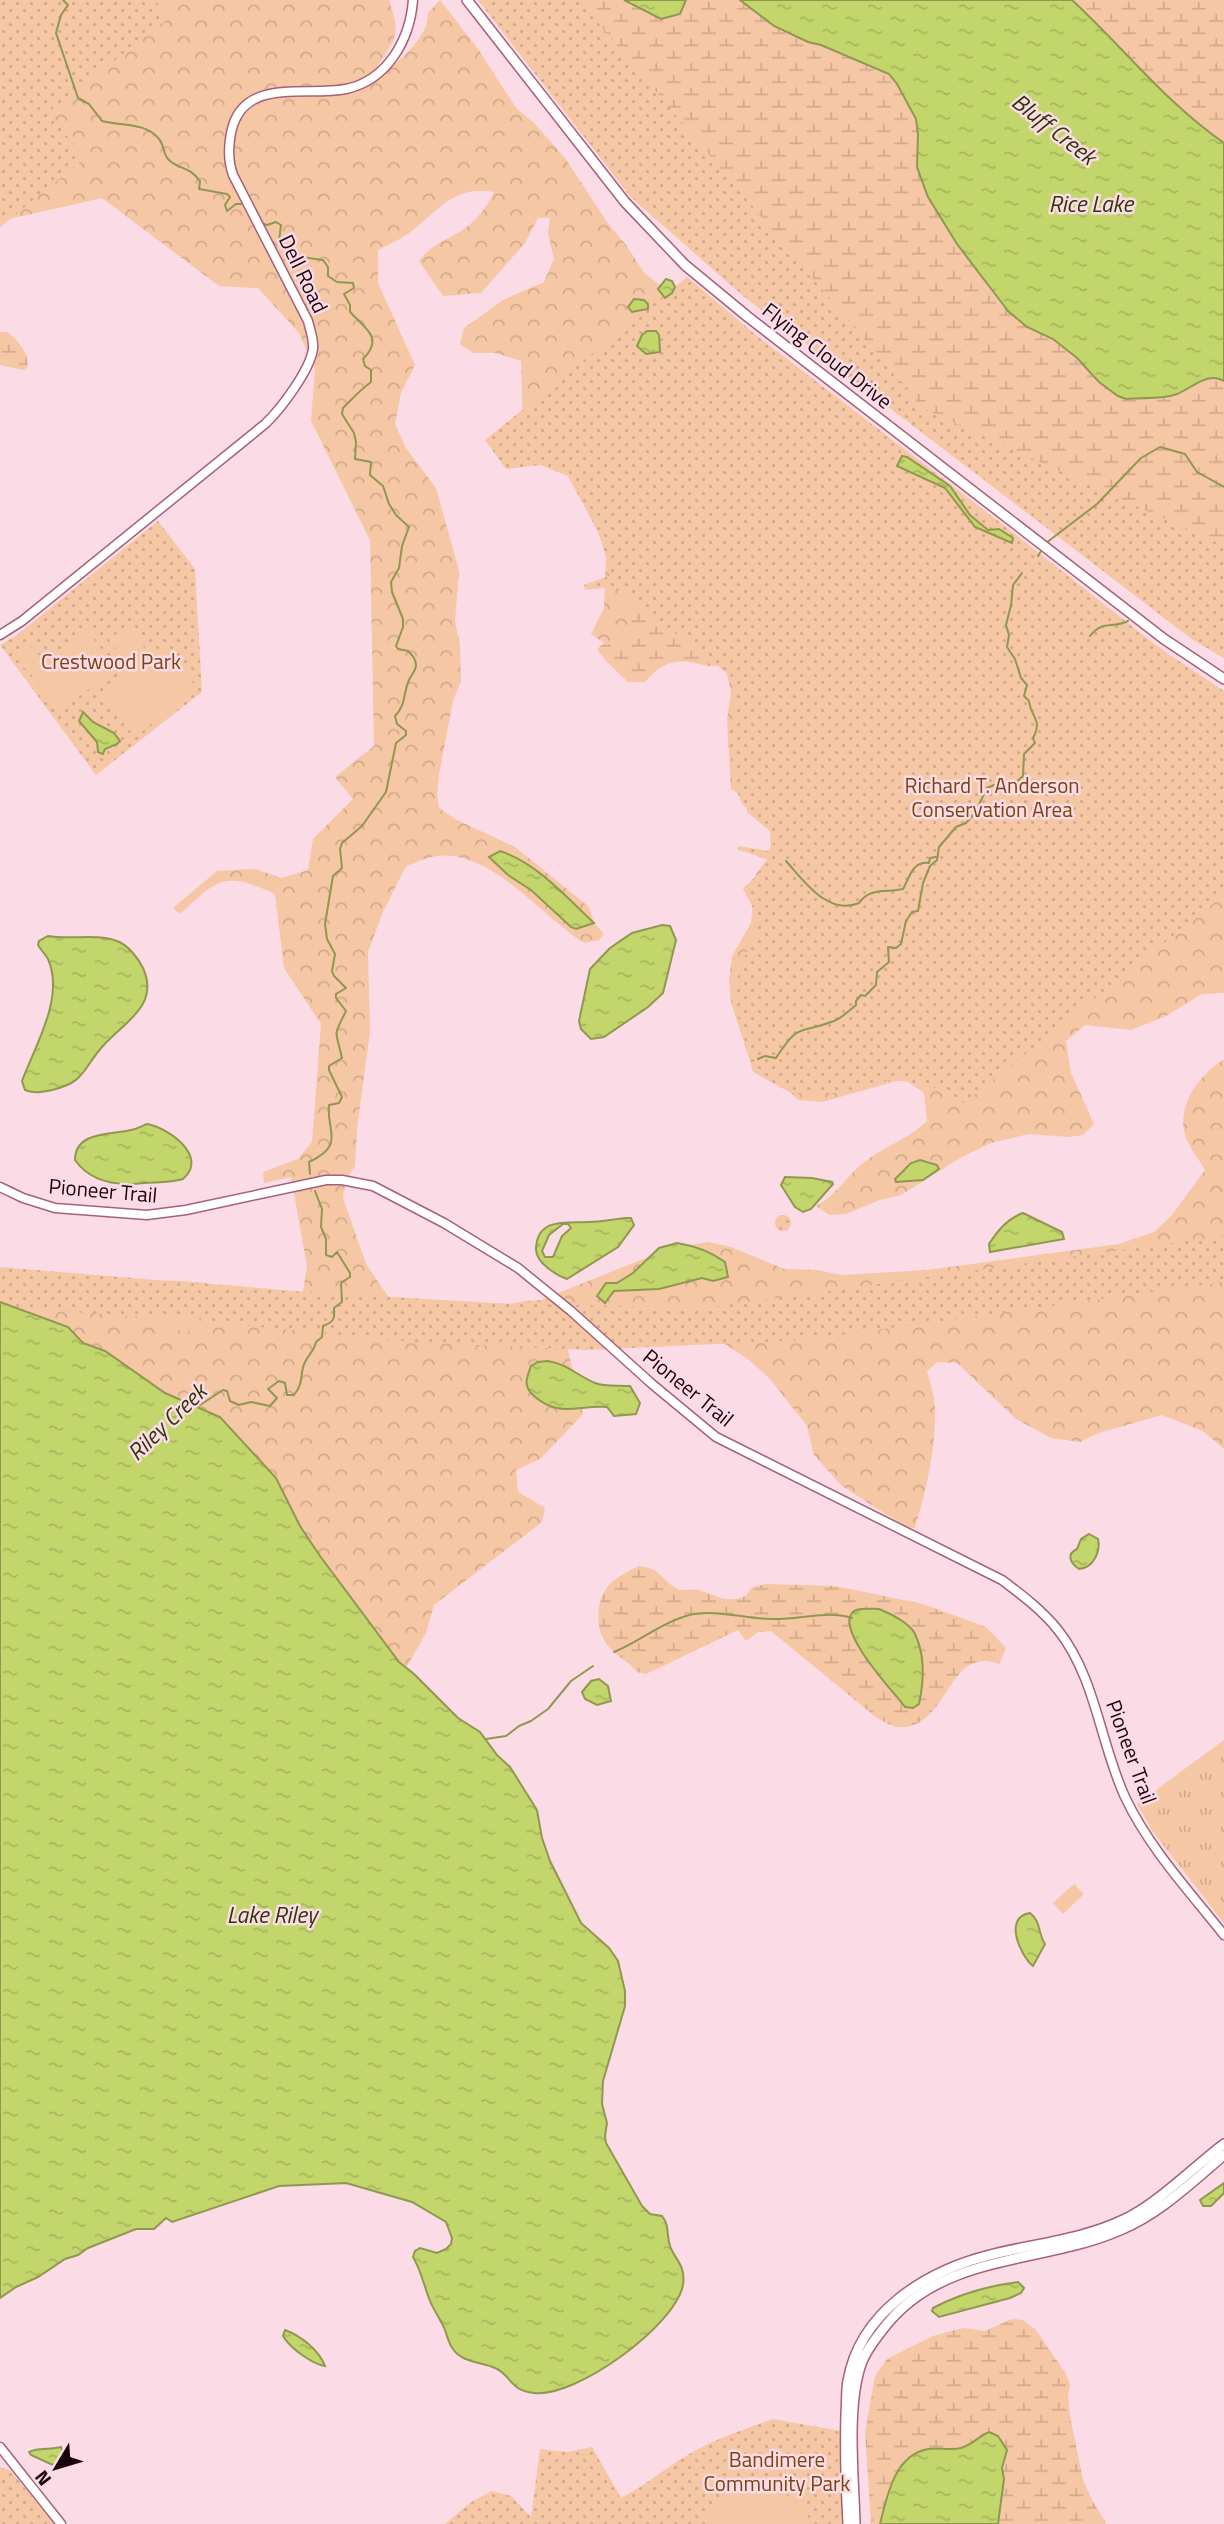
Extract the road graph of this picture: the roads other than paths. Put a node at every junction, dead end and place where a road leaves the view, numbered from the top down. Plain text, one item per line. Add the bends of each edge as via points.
1 (412, 0) edge
2 (467, 0) edge
3 (0, 635) edge
4 (1224, 679) edge
5 (0, 1187) edge
6 (1224, 1936) edge
7 (1224, 2144) edge
8 (1224, 2155) edge
9 (0, 2447) edge
10 (61, 2524) edge
11 (848, 2524) edge
12 (855, 2524) edge

1 - 3 main road, Dell Road via 403,43 377,73 346,89 260,97 246,104 232,128 230,165 308,321 313,340 310,359 285,399 272,417 226,457
2 - 4 main road, Flying Cloud Drive via 625,202 710,287 1164,639
5 - 6 main road, Pioneer Trail via 55,1208 146,1215 326,1180 358,1182 388,1193 508,1262 716,1437 1002,1580 1030,1602 1058,1629 1073,1652 1124,1796 1140,1825
7 - 11 main road via 1123,2220 947,2268 912,2287 889,2308 857,2348 847,2383
8 - 12 main road via 1121,2230 966,2270 926,2288 898,2310 862,2362 856,2385
9 - 10 main road

